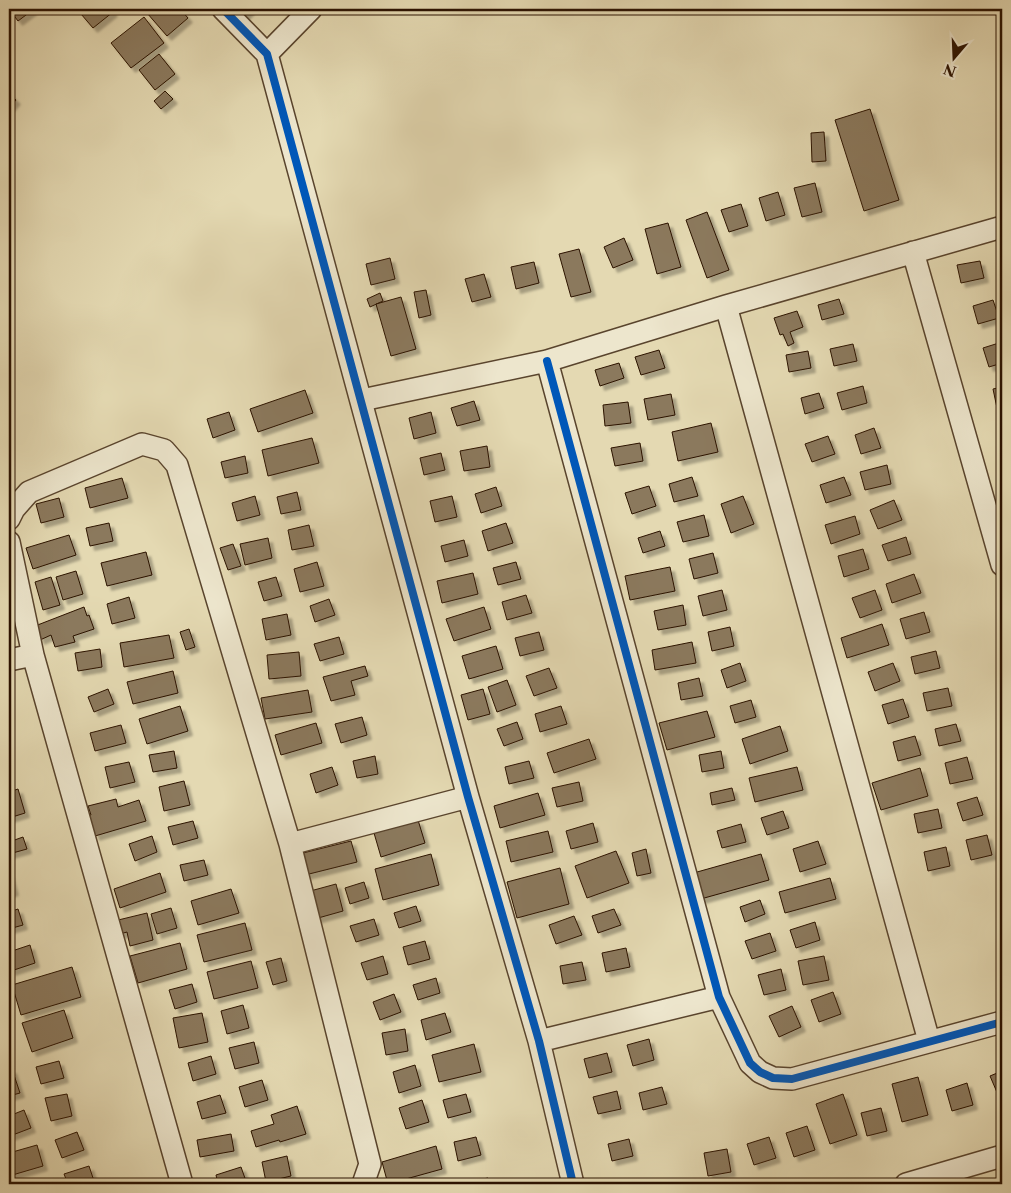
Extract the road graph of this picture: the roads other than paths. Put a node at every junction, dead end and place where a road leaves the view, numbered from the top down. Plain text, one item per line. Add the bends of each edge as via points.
1 (222, 9) edge
2 (311, 9) edge
3 (267, 54) junction
4 (1002, 228) edge
5 (913, 252) junction
6 (726, 306) junction
7 (547, 361) junction
8 (362, 400) junction
9 (9, 519) edge
10 (9, 542) edge
11 (1002, 565) edge
12 (33, 655) junction
13 (9, 660) edge
14 (468, 797) junction
15 (290, 844) junction
16 (719, 997) junction
17 (1002, 1022) edge
18 (540, 1040) junction
19 (929, 1042) junction
20 (1002, 1156) edge
21 (182, 1184) edge
22 (364, 1184) edge
23 (573, 1184) edge
24 (906, 1184) edge

1 - 3 street
2 - 3 street
3 - 8 street
4 - 5 street
5 - 6 street
5 - 11 street
6 - 7 street
6 - 19 street
7 - 8 street
7 - 16 street
8 - 14 street
9 - 15 street via 29,492 142,444 164,450 177,465
10 - 12 street
12 - 13 street
12 - 21 street
14 - 15 street
14 - 18 street
15 - 22 street via 370,1164
16 - 18 street
16 - 19 street via 750,1063 773,1078 792,1080
17 - 19 street
18 - 23 street
20 - 24 street

